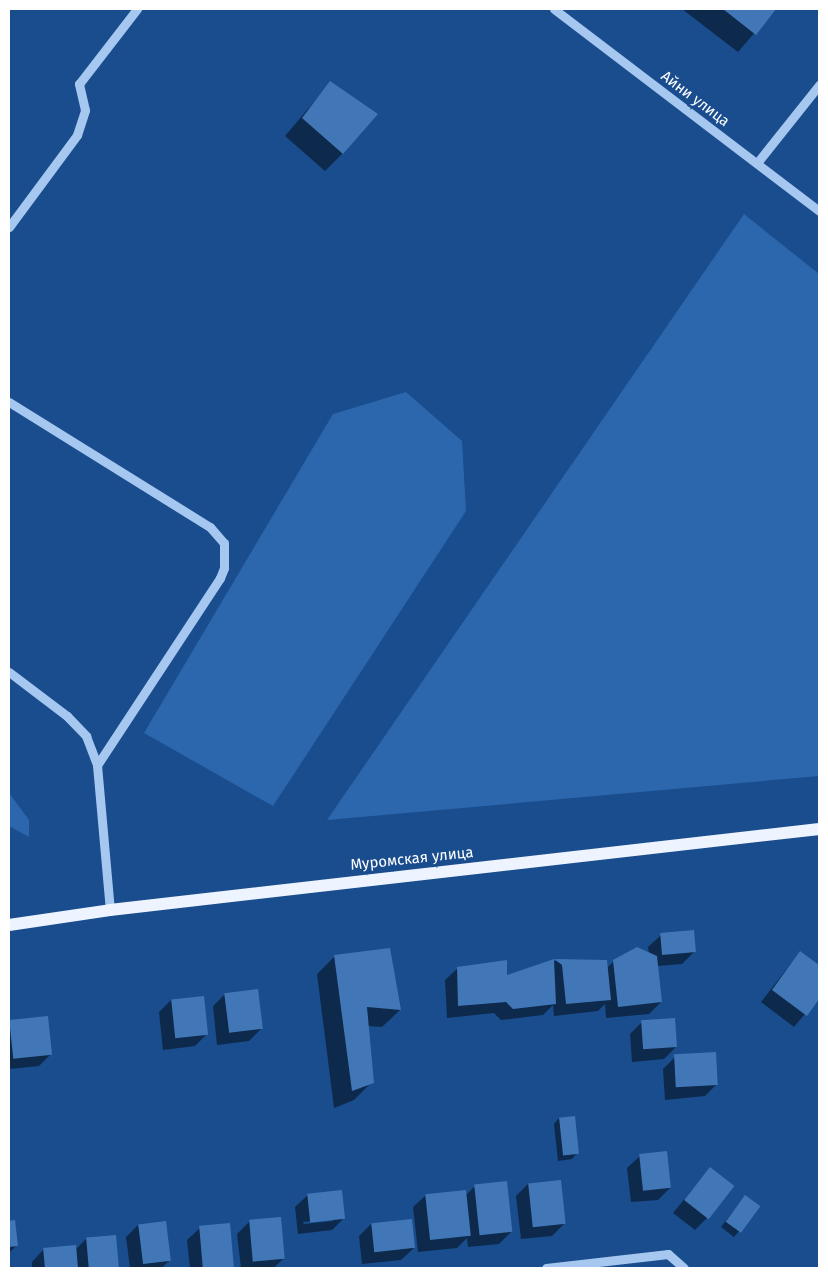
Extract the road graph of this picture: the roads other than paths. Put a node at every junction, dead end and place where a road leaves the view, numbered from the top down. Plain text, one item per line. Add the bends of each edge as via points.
1 (137, 9) edge
2 (554, 9) edge
3 (819, 85) edge
4 (757, 163) junction
5 (819, 211) edge
6 (9, 227) edge
7 (9, 402) edge
8 (9, 672) edge
9 (97, 765) junction
10 (819, 829) edge
11 (110, 910) junction
12 (9, 925) edge
13 (546, 1268) edge
14 (684, 1268) edge

1 - 6 street via 80,84 84,110 77,135
2 - 4 street, Айни улица
3 - 4 street
4 - 5 street, Айни улица
7 - 9 street via 210,526 224,543 224,568 220,578
8 - 9 street via 67,716 86,736
9 - 11 street
10 - 11 main road, Муромская улица
11 - 12 main road, Муромская улица
13 - 14 street via 668,1254

